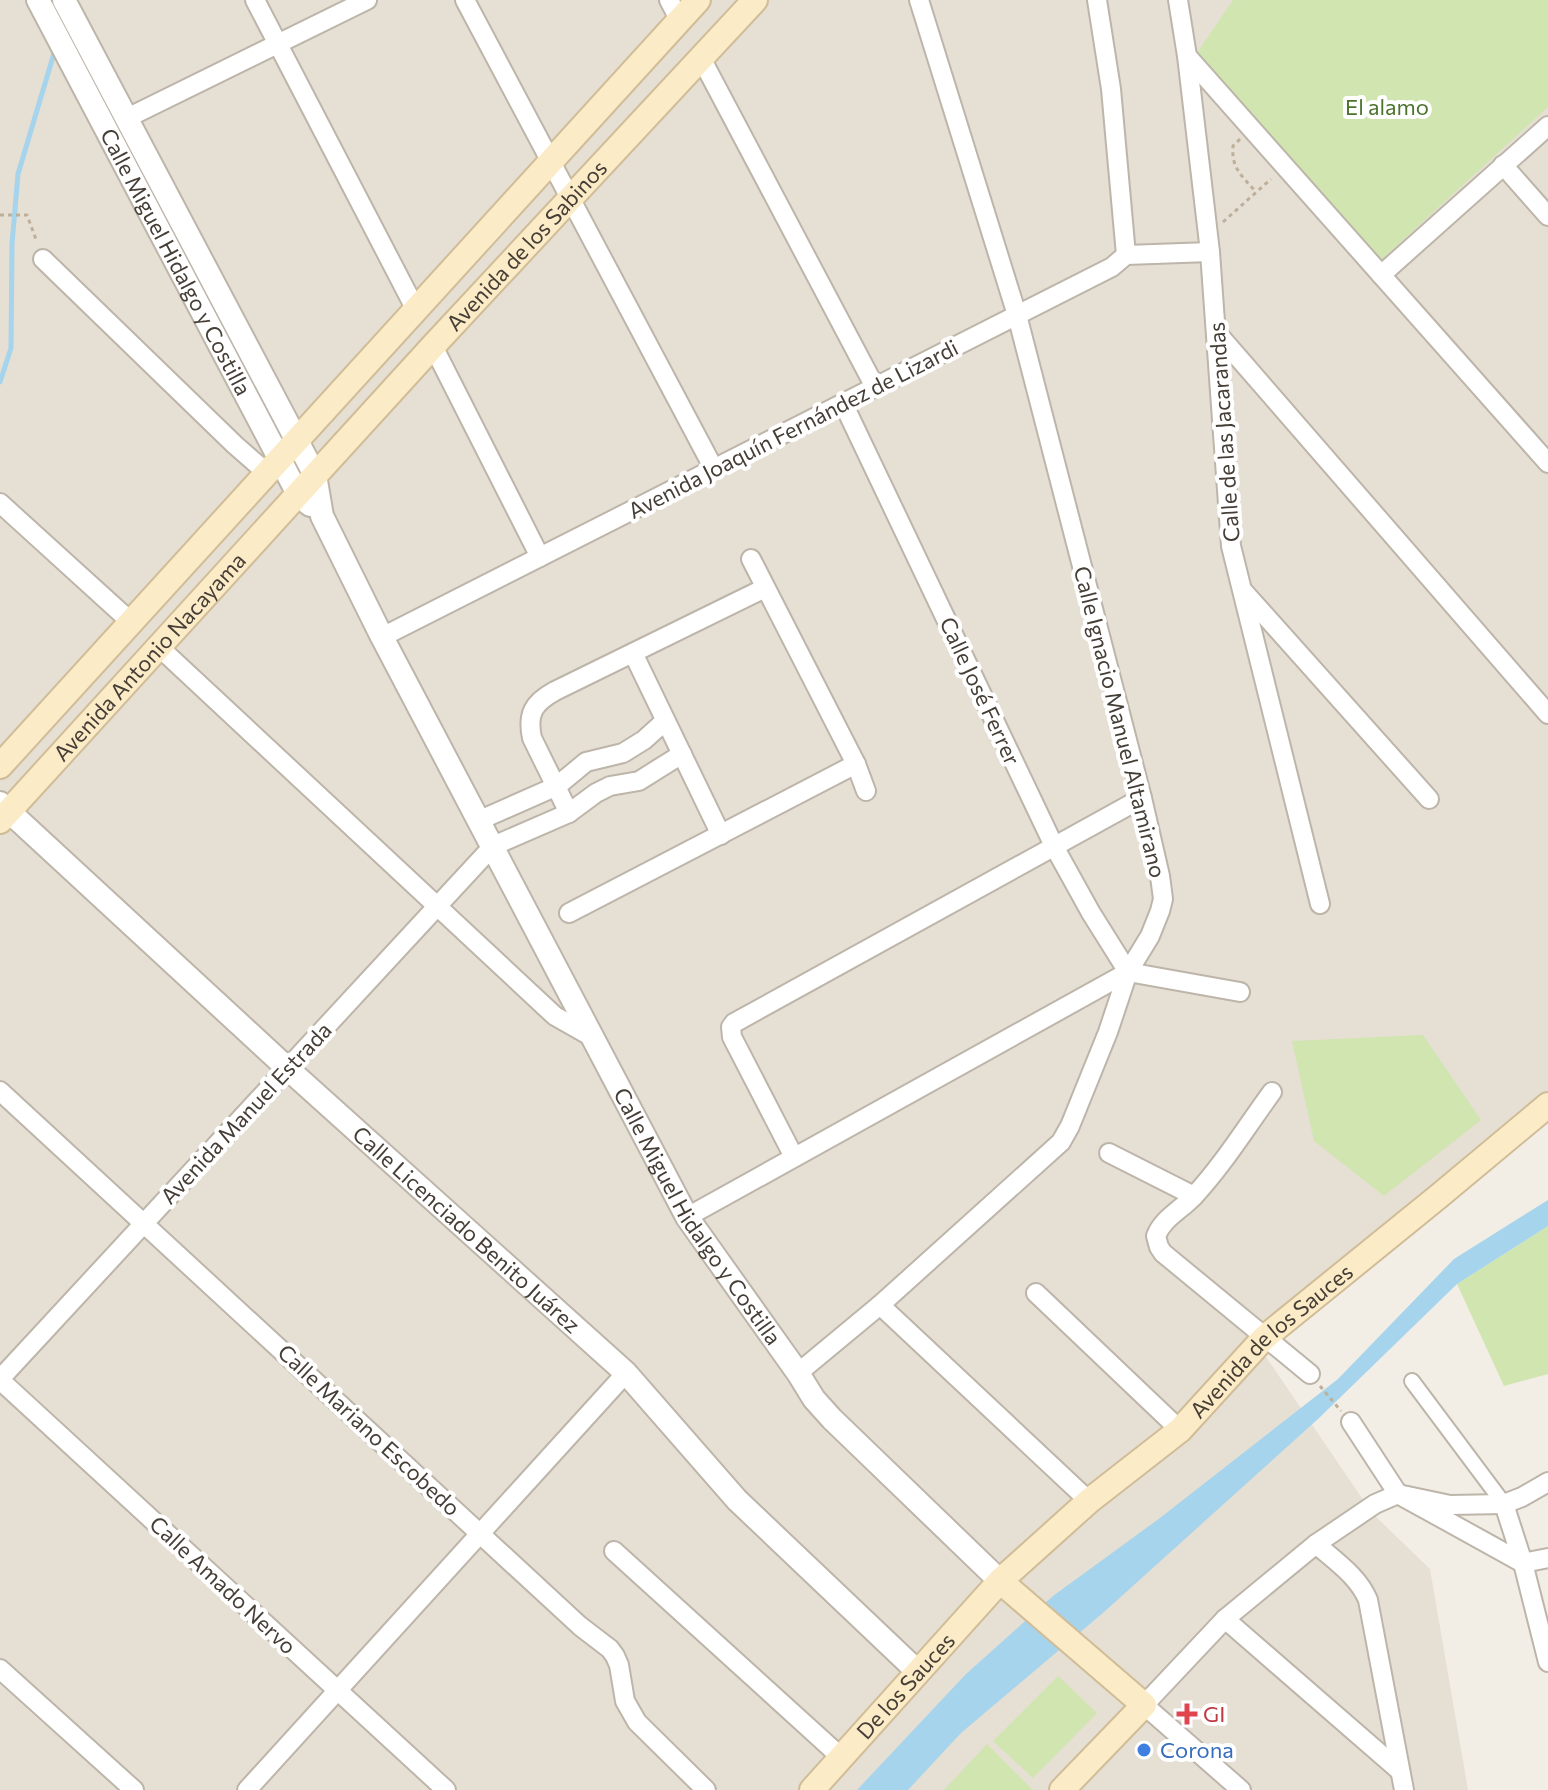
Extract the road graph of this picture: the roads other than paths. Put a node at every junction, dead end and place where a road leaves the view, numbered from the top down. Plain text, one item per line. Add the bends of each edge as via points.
1 (38, 0) edge
2 (64, 0) edge
3 (255, 0) edge
4 (367, 0) edge
5 (465, 0) edge
6 (698, 0) edge
7 (755, 0) edge
8 (919, 0) edge
9 (1097, 0) edge
10 (1178, 0) edge
11 (674, 10) edge
12 (278, 44) junction
13 (1187, 56) junction
14 (701, 58) junction
15 (127, 118) junction
16 (1548, 126) edge
17 (550, 161) junction
18 (1503, 165) junction
19 (570, 197) junction
20 (1548, 216) edge
21 (1209, 244) junction
22 (1126, 255) junction
23 (43, 259) road end
24 (1381, 275) junction
25 (416, 310) junction
26 (1017, 315) junction
27 (1217, 333) junction
28 (433, 346) junction
29 (875, 387) junction
30 (843, 403) junction
31 (297, 440) junction
32 (1548, 463) edge
33 (273, 466) junction
34 (714, 469) junction
35 (315, 475) junction
36 (298, 494) junction
37 (0, 503) edge
38 (322, 516) junction
39 (540, 557) junction
40 (751, 559) dead end
41 (765, 588) junction
42 (1242, 590) junction
43 (131, 622) junction
44 (382, 637) junction
45 (159, 647) junction
46 (633, 653) junction
47 (1548, 714) edge
48 (665, 721) junction
49 (682, 754) junction
50 (856, 764) junction
51 (0, 766) edge
52 (557, 786) junction
53 (866, 791) dead end
54 (1142, 798) junction
55 (1429, 799) dead end
56 (3, 812) edge
57 (569, 813) junction
58 (480, 820) junction
59 (721, 835) junction
60 (493, 846) junction
61 (1055, 848) junction
62 (1320, 904) dead end
63 (436, 907) junction
64 (569, 913) dead end
65 (1128, 972) junction
66 (1240, 992) dead end
67 (592, 1037) junction
68 (287, 1068) junction
69 (0, 1091) edge
70 (1272, 1092) dead end
71 (1548, 1105) edge
72 (1109, 1153) dead end
73 (794, 1157) junction
74 (1194, 1196) junction
75 (687, 1217) junction
76 (144, 1223) junction
77 (1036, 1293) dead end
78 (880, 1305) junction
79 (1264, 1338) junction
80 (626, 1373) junction
81 (798, 1373) junction
82 (1310, 1374) road end
83 (0, 1380) edge
84 (1412, 1381) dead end
85 (1351, 1422) road end
86 (1180, 1430) junction
87 (1548, 1482) edge
88 (1398, 1494) junction
89 (1089, 1501) junction
90 (1504, 1504) junction
91 (480, 1534) junction
92 (1316, 1544) junction
93 (614, 1551) dead end
94 (1548, 1558) edge
95 (1523, 1563) junction
96 (1000, 1581) junction
97 (1225, 1619) junction
98 (1548, 1657) edge
99 (0, 1669) edge
100 (917, 1671) junction
101 (338, 1690) junction
102 (1144, 1705) junction
103 (842, 1758) junction
104 (1400, 1771) junction
105 (134, 1790) edge
106 (247, 1790) edge
107 (446, 1790) edge
108 (706, 1790) edge
109 (812, 1790) edge
110 (1062, 1790) edge
111 (1241, 1790) edge
112 (1404, 1790) edge

1 - 33 street, Calle Miguel Hidalgo y Costilla
2 - 15 street, Calle Miguel Hidalgo y Costilla
3 - 12 street
4 - 12 street
5 - 17 street
6 - 11 main road, Avenida de los Sabinos
7 - 14 main road, Avenida de los Sabinos
8 - 26 street, Calle Ignacio Manuel Altamirano
9 - 22 street
10 - 13 street, Calle de las Jacarandas
11 - 17 main road, Avenida de los Sabinos
12 - 15 street
12 - 25 street
13 - 21 street, Calle de las Jacarandas
13 - 24 street
14 - 19 main road, Avenida de los Sabinos
14 - 29 street
15 - 31 street, Calle Miguel Hidalgo y Costilla
16 - 18 street
17 - 19 street
17 - 25 main road, Avenida de los Sabinos
18 - 20 street
18 - 24 street
19 - 28 main road, Avenida de los Sabinos
19 - 34 street
21 - 22 street
21 - 27 street, Calle de las Jacarandas
22 - 26 street, Avenida Joaquín Fernández de Lizardi
23 - 33 street via 235,445
24 - 32 street
25 - 31 main road, Avenida de los Sabinos
26 - 29 street, Avenida Joaquín Fernández de Lizardi
26 - 54 street, Calle Ignacio Manuel Altamirano
27 - 42 street, Calle de las Jacarandas via 1231,546
27 - 47 street
28 - 35 main road, Avenida de los Sabinos
28 - 39 street
29 - 30 street, Avenida Joaquín Fernández de Lizardi
30 - 34 street, Avenida Joaquín Fernández de Lizardi
30 - 61 street, Calle José Ferrer
31 - 33 main road, Avenida de los Sabinos
31 - 35 street, Calle Miguel Hidalgo y Costilla
33 - 36 street, Calle Miguel Hidalgo y Costilla
33 - 43 main road, Avenida Antonio Nacayama
34 - 39 street, Avenida Joaquín Fernández de Lizardi
35 - 36 main road, Avenida de los Sabinos
35 - 38 street, Calle Miguel Hidalgo y Costilla
36 - 38 street, Calle Miguel Hidalgo y Costilla
36 - 45 main road, Avenida Antonio Nacayama
37 - 43 street
38 - 44 street, Calle Miguel Hidalgo y Costilla
39 - 44 street, Avenida Joaquín Fernández de Lizardi
40 - 41 street
41 - 46 street
41 - 50 street
42 - 55 street
42 - 62 street, Calle de las Jacarandas
43 - 51 main road, Avenida Antonio Nacayama
44 - 58 street, Calle Miguel Hidalgo y Costilla
45 - 56 main road, Avenida Antonio Nacayama
45 - 63 street
46 - 48 street
46 - 52 street via 547,696 534,709 532,738
48 - 49 street
48 - 52 street via 634,748 586,762
49 - 57 street via 639,781 603,789
49 - 59 street
50 - 53 street
50 - 59 street
52 - 57 street
52 - 58 street
54 - 61 street
54 - 65 street, Calle Ignacio Manuel Altamirano via 1163,899 1156,924
56 - 68 street, Calle Licenciado Benito Juárez
57 - 60 street
58 - 60 street, Calle Miguel Hidalgo y Costilla
59 - 64 street
60 - 63 street, Avenida Manuel Estrada
60 - 67 street, Calle Miguel Hidalgo y Costilla
61 - 65 street, Calle José Ferrer
61 - 73 street via 734,1023 732,1037
63 - 67 street via 555,1016
63 - 68 street, Avenida Manuel Estrada
65 - 66 street
65 - 73 street
65 - 78 street, Calle Ignacio Manuel Altamirano via 1061,1142
67 - 75 street, Calle Miguel Hidalgo y Costilla
68 - 76 street, Avenida Manuel Estrada
68 - 80 street, Calle Licenciado Benito Juárez
69 - 76 street, Calle Mariano Escobedo
70 - 74 street
71 - 79 main road, Avenida de los Sauces
72 - 74 street
73 - 75 street
74 - 79 street via 1160,1227 1159,1247
75 - 81 street, Calle Miguel Hidalgo y Costilla
76 - 83 street, Avenida Manuel Estrada
76 - 91 street, Calle Mariano Escobedo
77 - 86 street
78 - 81 street, Calle Ignacio Manuel Altamirano
78 - 89 street
79 - 82 street
79 - 86 main road, Avenida de los Sauces
80 - 91 street
80 - 100 street, Calle Licenciado Benito Juárez via 737,1500
81 - 96 street, Calle Miguel Hidalgo y Costilla via 832,1419
83 - 101 street, Calle Amado Nervo
84 - 90 street
85 - 88 street
86 - 89 main road, Avenida de los Sauces
87 - 90 street
88 - 90 street via 1450,1505
88 - 92 street
88 - 95 street
89 - 96 main road, Avenida de los Sauces
90 - 95 street
91 - 101 street
91 - 108 street, Calle Mariano Escobedo via 610,1649 637,1722
92 - 97 street
92 - 104 street via 1360,1585 1368,1600
93 - 103 street
94 - 95 street
95 - 98 street
96 - 100 main road, De los Sauces
96 - 102 main road, Calle Miguel Hidalgo y Costilla
97 - 102 street
97 - 104 street
99 - 105 street
100 - 103 main road, De los Sauces
101 - 106 street
101 - 107 street, Calle Amado Nervo
102 - 110 main road
102 - 111 street, Calle Miguel Hidalgo y Costilla
103 - 109 main road, De los Sauces
104 - 112 street

